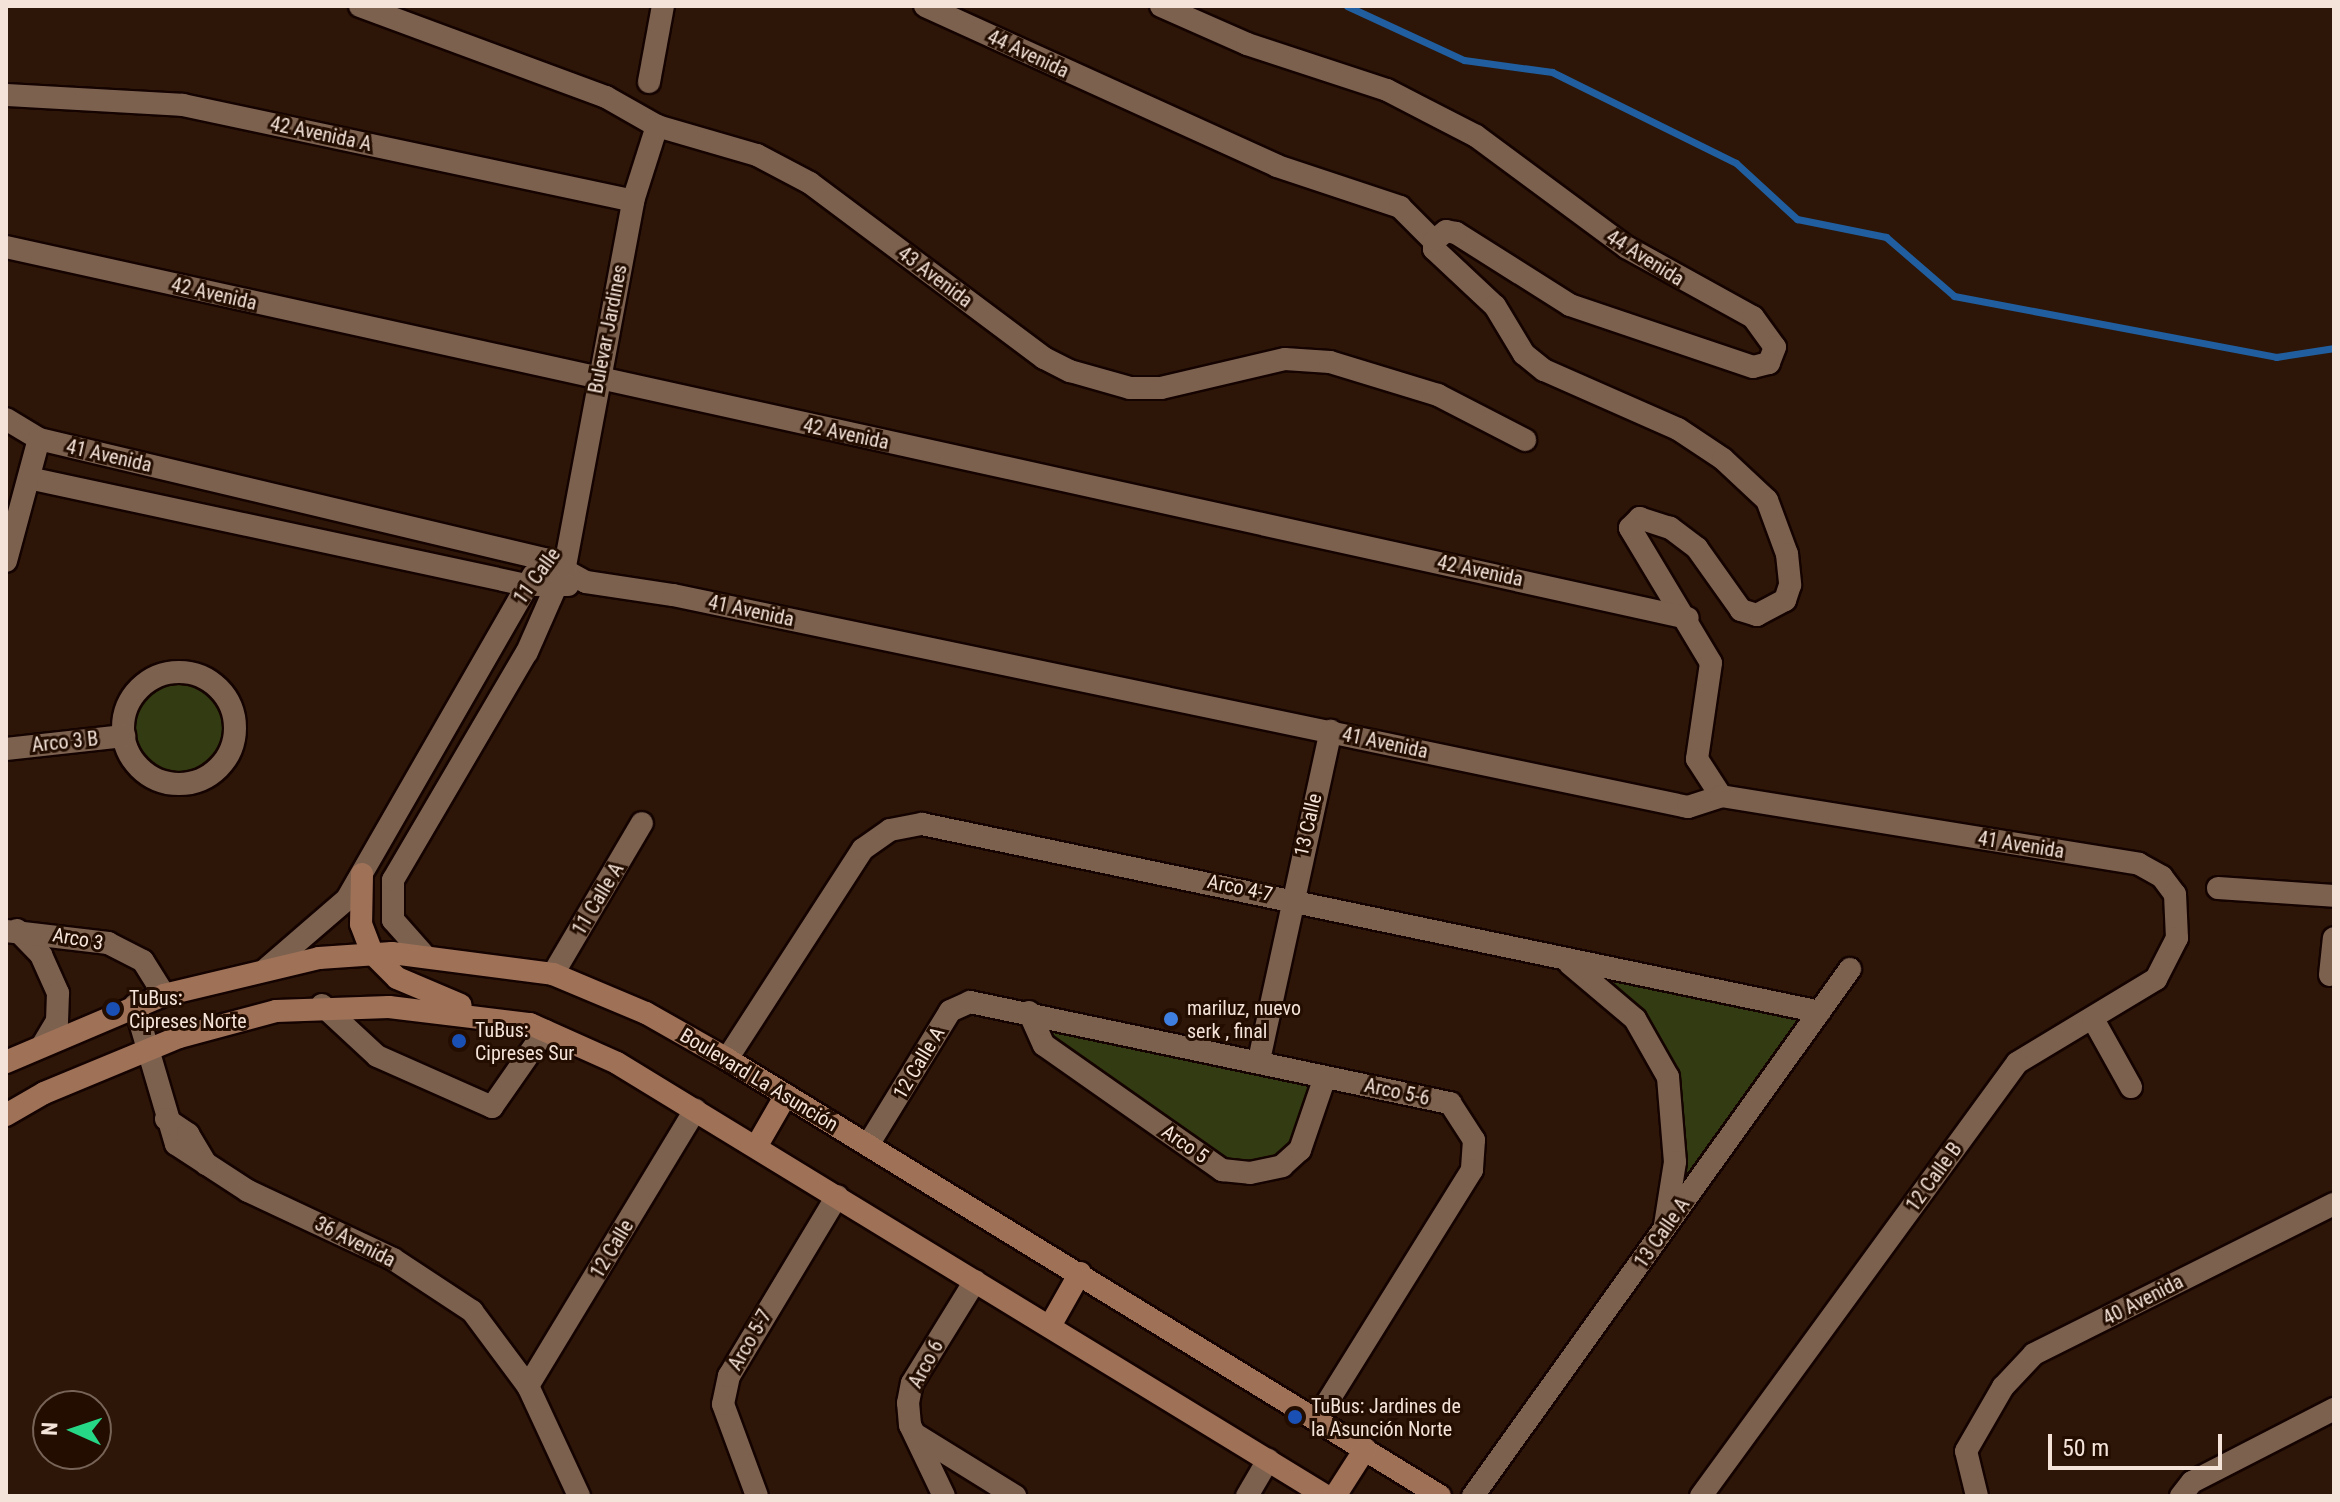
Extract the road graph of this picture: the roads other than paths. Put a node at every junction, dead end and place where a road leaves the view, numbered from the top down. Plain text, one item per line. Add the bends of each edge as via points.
1 (360, 6) edge
2 (663, 6) edge
3 (925, 6) edge
4 (1161, 6) edge
5 (649, 82) dead end
6 (6, 95) edge
7 (657, 126) junction
8 (633, 201) junction
9 (1434, 241) junction
10 (6, 247) edge
11 (598, 380) junction
12 (6, 419) edge
13 (39, 439) junction
14 (1525, 440) dead end
15 (33, 479) junction
16 (568, 535) joint
17 (6, 561) edge
18 (555, 571) junction
19 (526, 585) junction
20 (1688, 618) junction
21 (1331, 731) junction
22 (124, 736) junction
23 (6, 749) edge
24 (1721, 796) junction
25 (642, 823) dead end
26 (362, 874) junction
27 (2218, 888) dead end
28 (2175, 894) joint
29 (2334, 896) edge
30 (1292, 899) junction
31 (11, 930) edge
32 (2334, 938) edge
33 (372, 953) junction
34 (425, 956) junction
35 (1557, 956) junction
36 (266, 969) junction
37 (1850, 969) dead end
38 (553, 974) junction
39 (2330, 975) dead end
40 (164, 995) junction
41 (984, 1003) joint
42 (135, 1005) junction
43 (322, 1005) junction
44 (1029, 1012) junction
45 (1820, 1012) junction
46 (490, 1015) junction
47 (2093, 1019) junction
48 (545, 1031) junction
49 (43, 1044) junction
50 (144, 1051) junction
51 (727, 1059) junction
52 (1259, 1060) junction
53 (6, 1062) edge
54 (1325, 1077) junction
55 (2131, 1087) dead end
56 (786, 1095) junction
57 (695, 1110) junction
58 (6, 1115) edge
59 (868, 1145) junction
60 (756, 1147) junction
61 (837, 1196) junction
62 (2334, 1204) edge
63 (1664, 1230) junction
64 (1080, 1273) junction
65 (975, 1281) junction
66 (1050, 1326) junction
67 (528, 1386) junction
68 (2334, 1409) edge
69 (1317, 1419) junction
70 (915, 1434) junction
71 (1365, 1449) junction
72 (1268, 1460) junction
73 (579, 1496) edge
74 (757, 1496) edge
75 (944, 1496) edge
76 (1015, 1496) edge
77 (1247, 1496) edge
78 (1326, 1496) edge
79 (1335, 1496) edge
80 (1440, 1496) edge
81 (1473, 1496) edge
82 (1701, 1496) edge
83 (1977, 1496) edge
84 (2181, 1496) edge

1 - 7 street, 43 Avenida via 606,97
2 - 5 street
3 - 9 street, 44 Avenida via 1277,166 1400,207
4 - 9 street, 44 Avenida via 1247,44 1387,90 1476,136 1626,247 1753,317 1775,347 1769,363 1753,367 1679,345 1570,305 1456,233 1446,231
6 - 8 street, 42 Avenida A via 183,105
7 - 8 street, Bulevar Jardines
7 - 14 street, 43 Avenida via 757,155 810,183 1044,358 1070,371 1130,388 1161,388 1285,359 1330,362 1438,395
8 - 11 street, Bulevar Jardines
9 - 20 street, 44 Avenida via 1434,249 1495,306 1524,354 1544,370 1678,429 1723,459 1767,500 1787,554 1790,585 1772,611 1741,610 1697,548 1670,528 1633,520 1630,536
10 - 11 street, 42 Avenida
11 - 16 street, Bulevar Jardines
11 - 20 street, 42 Avenida
12 - 13 street, 41 Avenida
13 - 15 street
13 - 18 street, 41 Avenida
15 - 17 street
15 - 19 street, 41 Avenida
16 - 18 street, 11 Calle
18 - 19 street, 11 Calle
18 - 21 street, 41 Avenida via 586,582
18 - 34 street, 11 Calle via 527,652 393,880 393,920
19 - 26 street, 11 Calle
20 - 24 street via 1711,663 1697,759
21 - 24 street, 41 Avenida via 1688,807
21 - 30 street, 13 Calle
22 - 22 street, Arco 3 B via 139,768 154,779 189,784 226,759 236,734 227,697 197,674 160,675 131,699
22 - 23 street, Arco 3 B
24 - 28 street, 41 Avenida via 2139,864
25 - 38 street, 11 Calle A
26 - 33 main road via 361,924
26 - 36 street, 11 Calle via 347,899 309,937
27 - 29 street
28 - 47 street, 12 Calle B via 2177,938 2168,960 2141,991
30 - 35 street, Arco 4-7
30 - 51 street, Arco 4-7 via 922,824 890,830 863,849
30 - 52 street, 13 Calle
31 - 40 street, Arco 3 via 108,943 143,961
31 - 49 street, Arco 3 via 41,955 58,993 57,1021
32 - 39 street
33 - 34 main road, Boulevard La Asunción
33 - 36 main road, Boulevard La Asunción
33 - 46 main road via 411,986
34 - 38 main road, Boulevard La Asunción
35 - 45 street, Arco 4-7
35 - 63 street, Arco 4-7 via 1600,985 1635,1019 1668,1077 1675,1162
36 - 40 main road, Boulevard La Asunción
37 - 45 street, 13 Calle A
38 - 51 main road, Boulevard La Asunción via 646,1013
40 - 42 main road, Boulevard La Asunción
41 - 44 street, Arco 5-6
41 - 59 street, 12 Calle A via 950,1011
42 - 49 main road, Boulevard La Asunción
42 - 50 street
43 - 46 main road
43 - 48 street via 377,1056 492,1107
43 - 50 main road via 225,1023
44 - 52 street, Arco 5-6
44 - 54 street, Arco 5 via 1044,1045 1222,1170 1250,1173 1282,1166 1300,1150
45 - 63 street, 13 Calle A
46 - 48 main road
47 - 55 street
47 - 82 street, 12 Calle B via 2017,1063
48 - 57 main road via 617,1063
49 - 53 main road, Boulevard La Asunción
50 - 58 main road
50 - 67 street, 36 Avenida via 166,1119 181,1126 206,1164 248,1191 393,1259 472,1311
51 - 56 main road, Boulevard La Asunción
52 - 54 street, Arco 5-6
54 - 69 street, Arco 5-6 via 1450,1103 1469,1126 1475,1155 1465,1184
56 - 59 main road, Boulevard La Asunción
56 - 60 main road
57 - 60 main road
57 - 67 street, 12 Calle
59 - 64 main road, Boulevard La Asunción
60 - 61 main road
61 - 65 main road
61 - 74 street, Arco 5-7 via 729,1376 723,1404
62 - 83 street, 40 Avenida via 2034,1354 2003,1387 1966,1451
63 - 81 street, 13 Calle A
64 - 66 main road
64 - 69 main road, Boulevard La Asunción
65 - 66 main road
65 - 70 street, Arco 6 via 912,1383 908,1403
66 - 72 main road
67 - 73 street, 36 Avenida
68 - 84 street via 2192,1482
69 - 71 main road, Boulevard La Asunción
70 - 75 street, Arco 6
70 - 76 street
71 - 79 main road
71 - 80 main road, Boulevard La Asunción
72 - 77 street
72 - 78 main road

